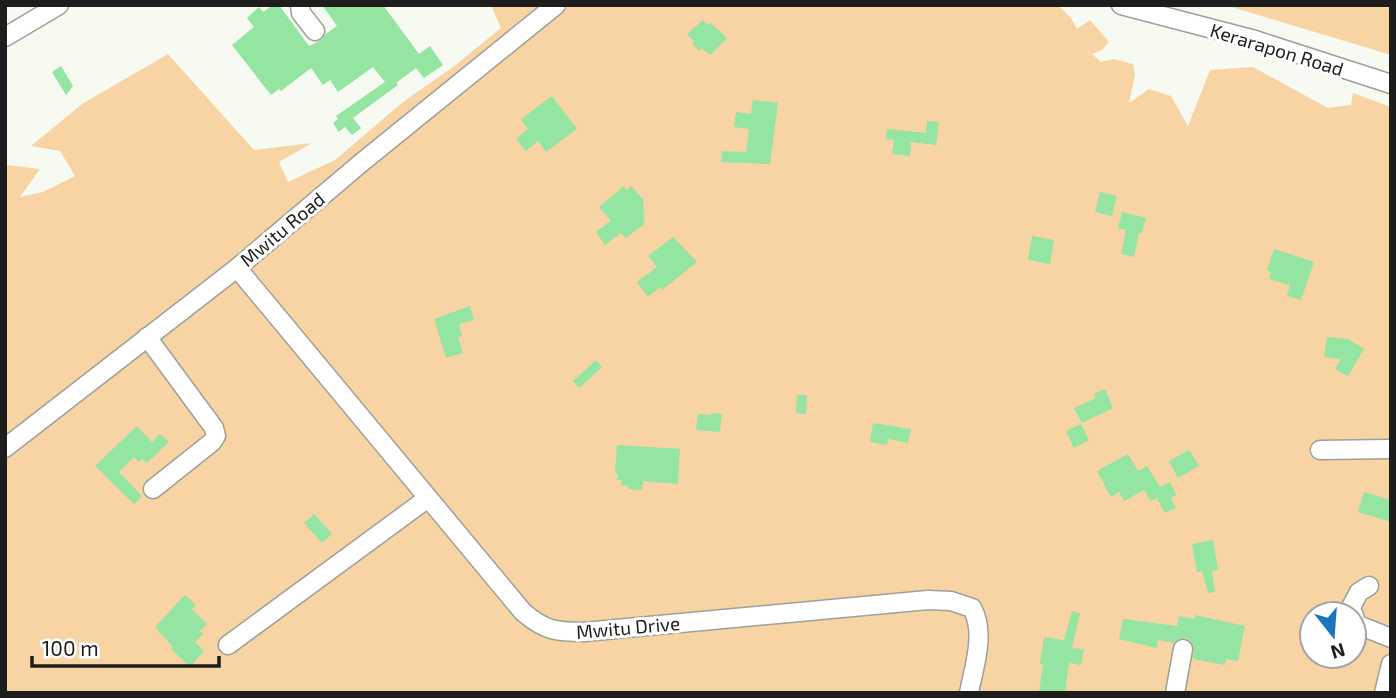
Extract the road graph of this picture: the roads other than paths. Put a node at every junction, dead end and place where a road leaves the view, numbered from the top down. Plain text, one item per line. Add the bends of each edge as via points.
1 (59, 5) edge
2 (300, 5) edge
3 (556, 5) edge
4 (1121, 5) edge
5 (315, 32) dead end
6 (5, 37) edge
7 (1391, 84) edge
8 (237, 268) junction
9 (147, 337) junction
10 (5, 448) edge
11 (1391, 449) edge
12 (1320, 450) dead end
13 (153, 489) dead end
14 (428, 498) junction
15 (1369, 586) dead end
16 (1355, 600) edge
17 (1368, 629) edge
18 (1391, 638) edge
19 (228, 645) dead end
20 (1183, 649) dead end
21 (1391, 664) edge
22 (969, 693) edge
23 (1175, 693) edge
24 (1384, 693) edge

1 - 6 street
2 - 5 street
3 - 8 street, Mwitu Road
4 - 7 street, Kerarapon Road via 1255,40
8 - 9 street, Mwitu Road
8 - 14 street, Mwitu Drive
9 - 10 street, Mwitu Road
9 - 13 street via 216,436
11 - 12 street
14 - 19 street
14 - 22 street, Mwitu Drive via 538,625 558,632 584,632 951,601 972,608 978,618
15 - 16 street
17 - 18 street
20 - 23 street
21 - 24 street

